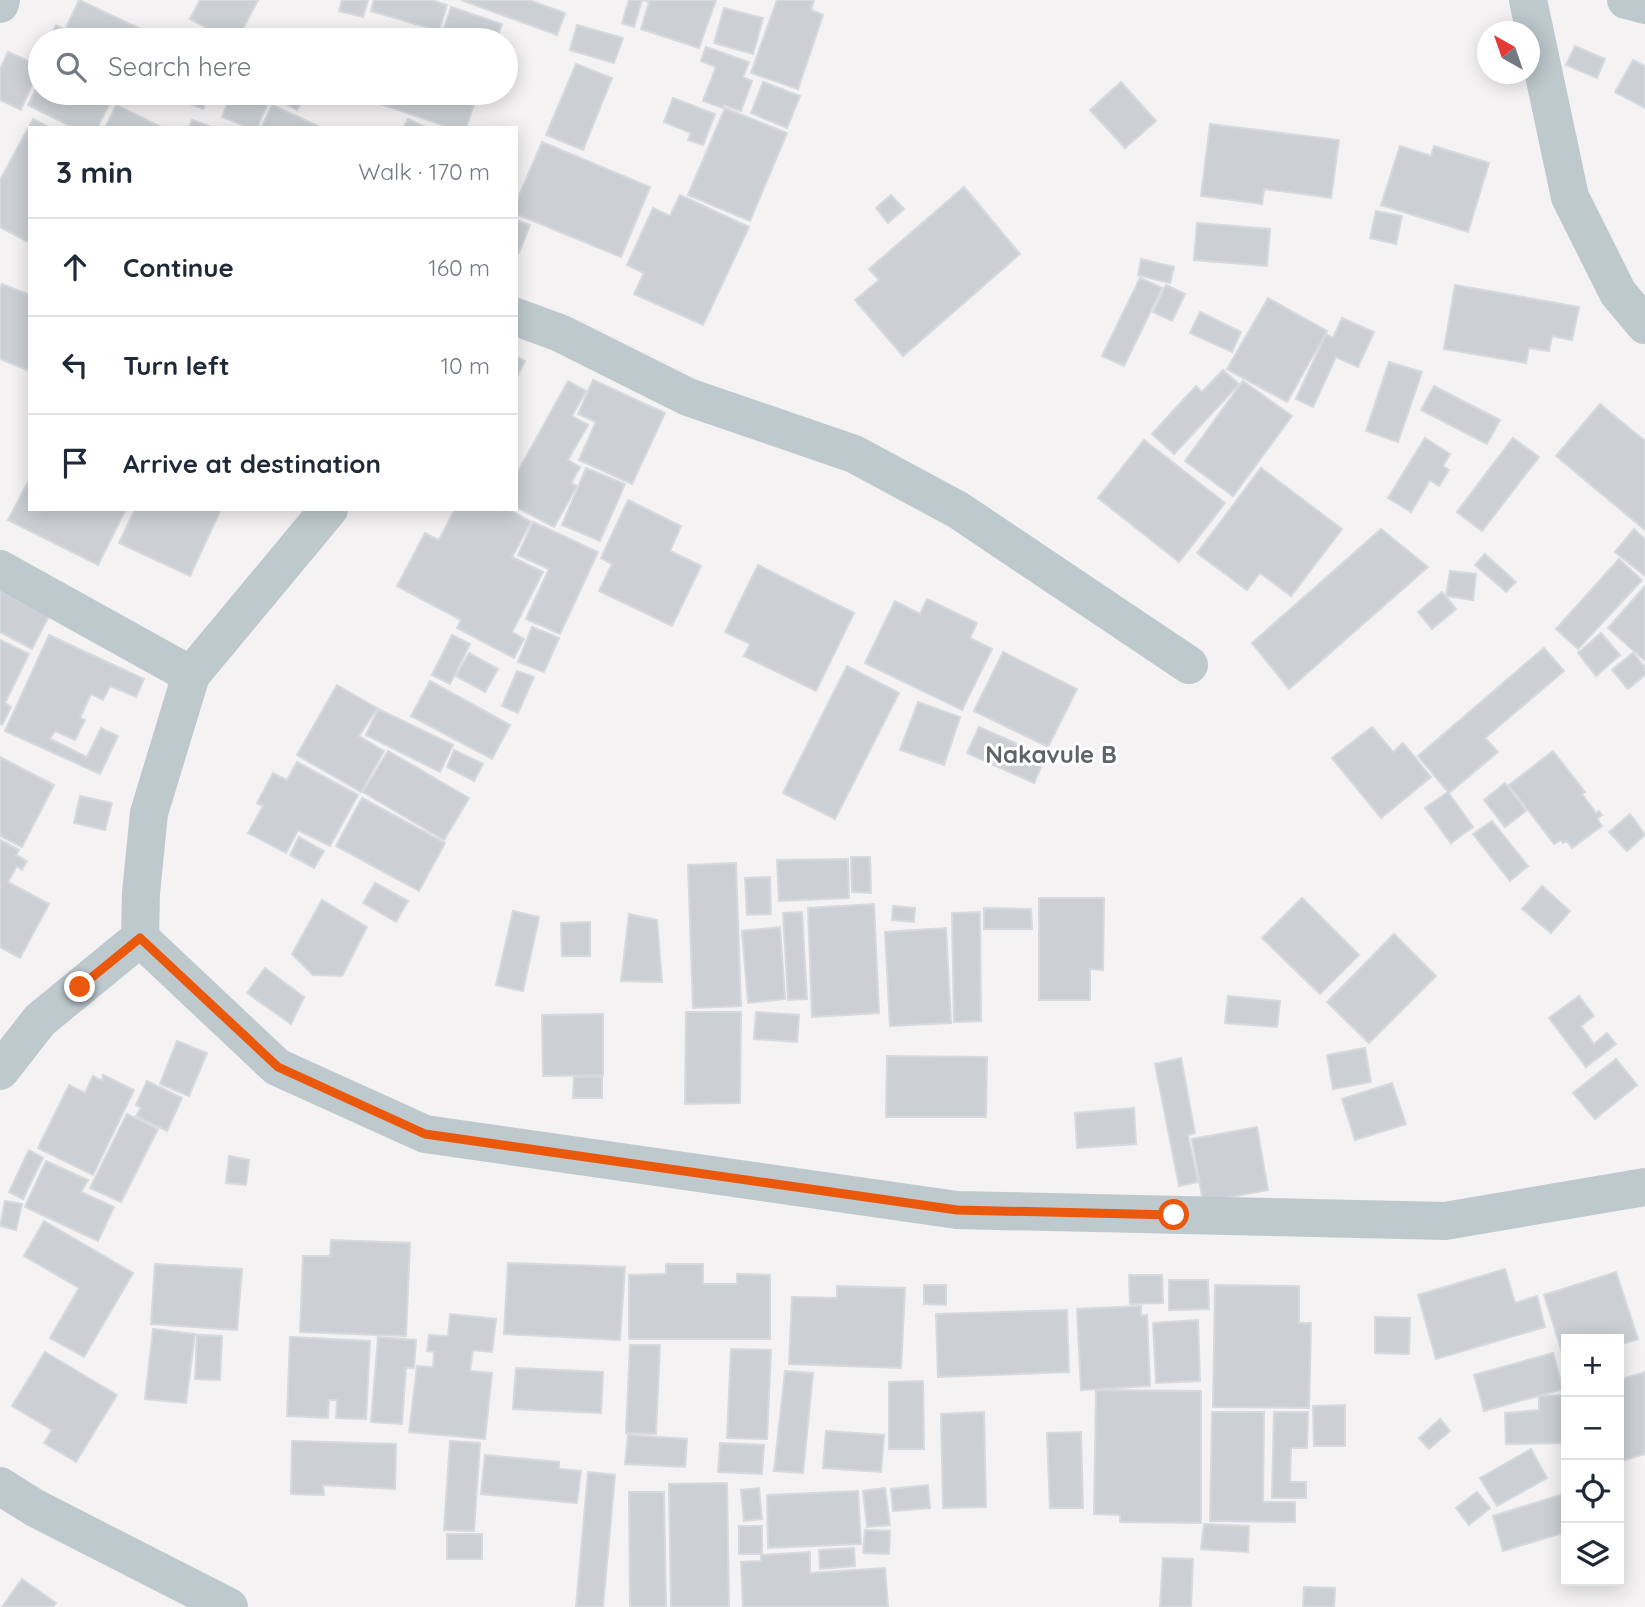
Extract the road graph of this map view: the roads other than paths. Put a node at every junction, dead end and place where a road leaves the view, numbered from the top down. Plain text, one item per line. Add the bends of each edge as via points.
1 (1528, 0) edge
2 (1626, 0) edge
3 (1645, 5) edge
4 (518, 318) edge
5 (1645, 325) edge
6 (327, 511) edge
7 (0, 569) edge
8 (1189, 665) dead end
9 (191, 675) junction
10 (140, 938) junction
11 (0, 1072) edge
12 (1645, 1187) edge
13 (0, 1486) edge
14 (229, 1607) edge

1 - 5 street via 1570,197 1618,293
2 - 3 street
4 - 8 street via 560,333 688,397 854,454 958,510
6 - 9 street
7 - 9 street
9 - 10 street via 149,813
10 - 11 street via 40,1020
10 - 12 street via 278,1067 425,1134 957,1210 1445,1221
13 - 14 street

